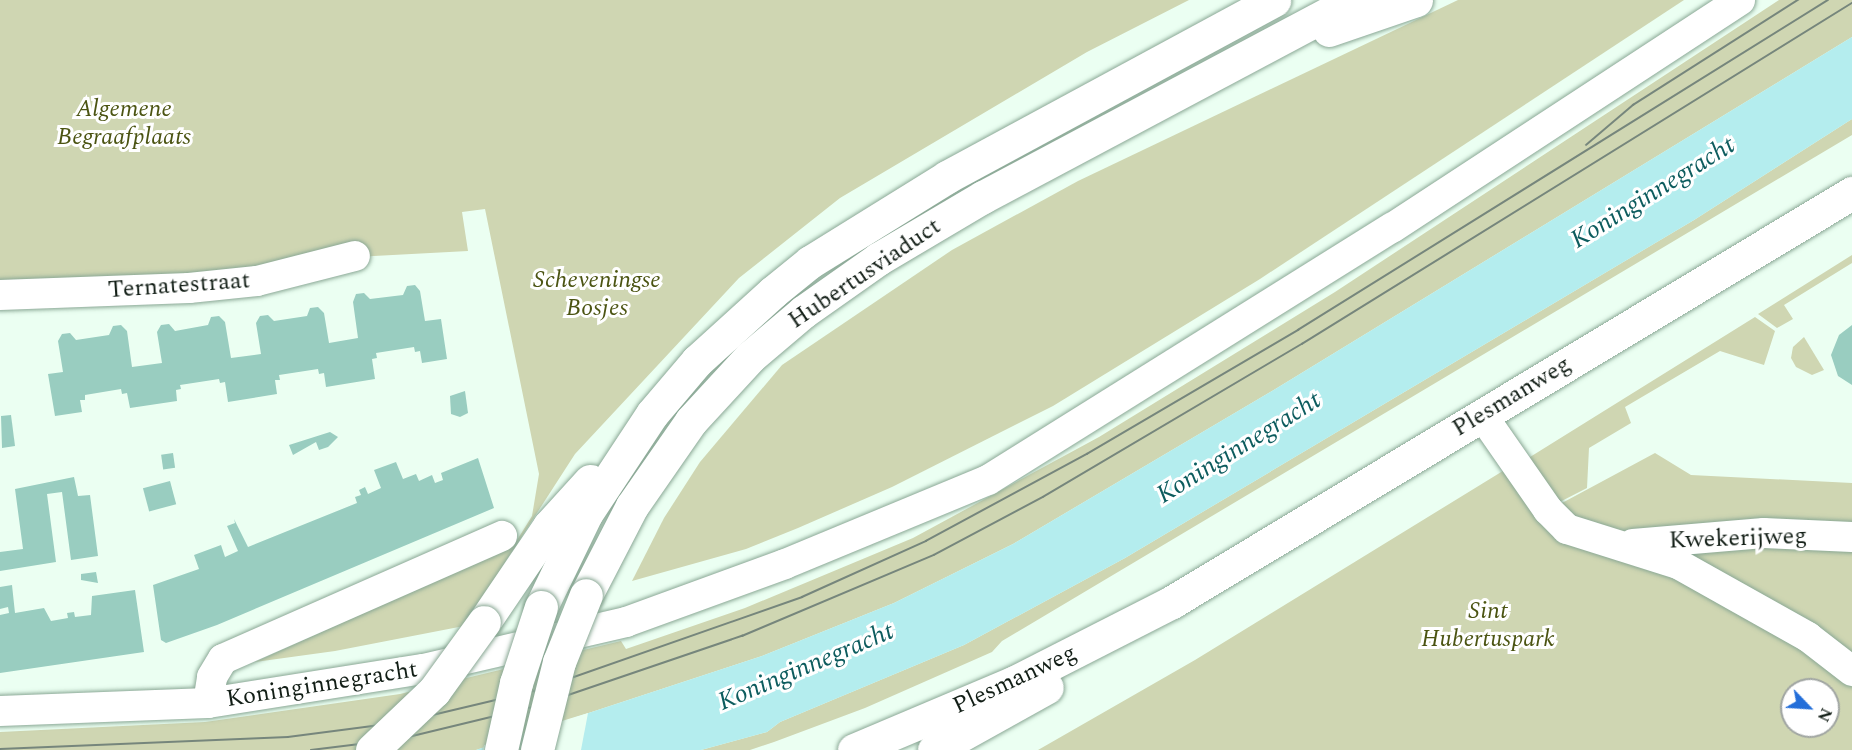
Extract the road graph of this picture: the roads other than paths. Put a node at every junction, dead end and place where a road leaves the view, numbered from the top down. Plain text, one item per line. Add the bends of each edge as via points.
1 (1274, 0) edge
2 (1353, 0) edge
3 (1416, 0) edge
4 (1740, 0) edge
5 (1251, 9) edge
6 (1248, 57) junction
7 (1852, 193) edge
8 (355, 256) dead end
9 (0, 295) edge
10 (652, 414) junction
11 (1482, 415) junction
12 (502, 536) dead end
13 (1852, 537) edge
14 (1624, 545) junction
15 (1172, 602) junction
16 (1852, 671) edge
17 (208, 703) junction
18 (0, 711) edge
19 (372, 750) edge
20 (501, 750) edge
21 (537, 750) edge
22 (854, 750) edge
23 (934, 750) edge

1 - 5 main road, Hubertusviaduct
2 - 6 main road, Hubertusviaduct
3 - 6 main road
4 - 17 street, Koninginnegracht via 1392,228 988,480 785,564 626,622 423,669
5 - 10 main road, Hubertusviaduct via 947,177 810,262 720,339
6 - 21 main road, Hubertusviaduct, bridge via 983,197 878,259 803,312 750,357 691,421 632,506 585,595 559,662
7 - 11 main road, Plesmanweg
8 - 9 street, Ternatestraat via 256,281 189,288
10 - 19 main road, bridge via 549,526 434,691
10 - 20 main road, Hubertusviaduct, bridge via 586,514 541,607 516,683
11 - 14 street via 1548,510 1567,529
11 - 15 main road, Plesmanweg
12 - 17 street, Koninginnegracht via 223,659 212,677
13 - 14 street, Kwekerijweg via 1764,533
14 - 16 street via 1678,564 1746,601 1808,637
15 - 22 main road, Plesmanweg via 1008,685
15 - 23 main road, Plesmanweg via 1099,656
17 - 18 street, Koninginnegracht

